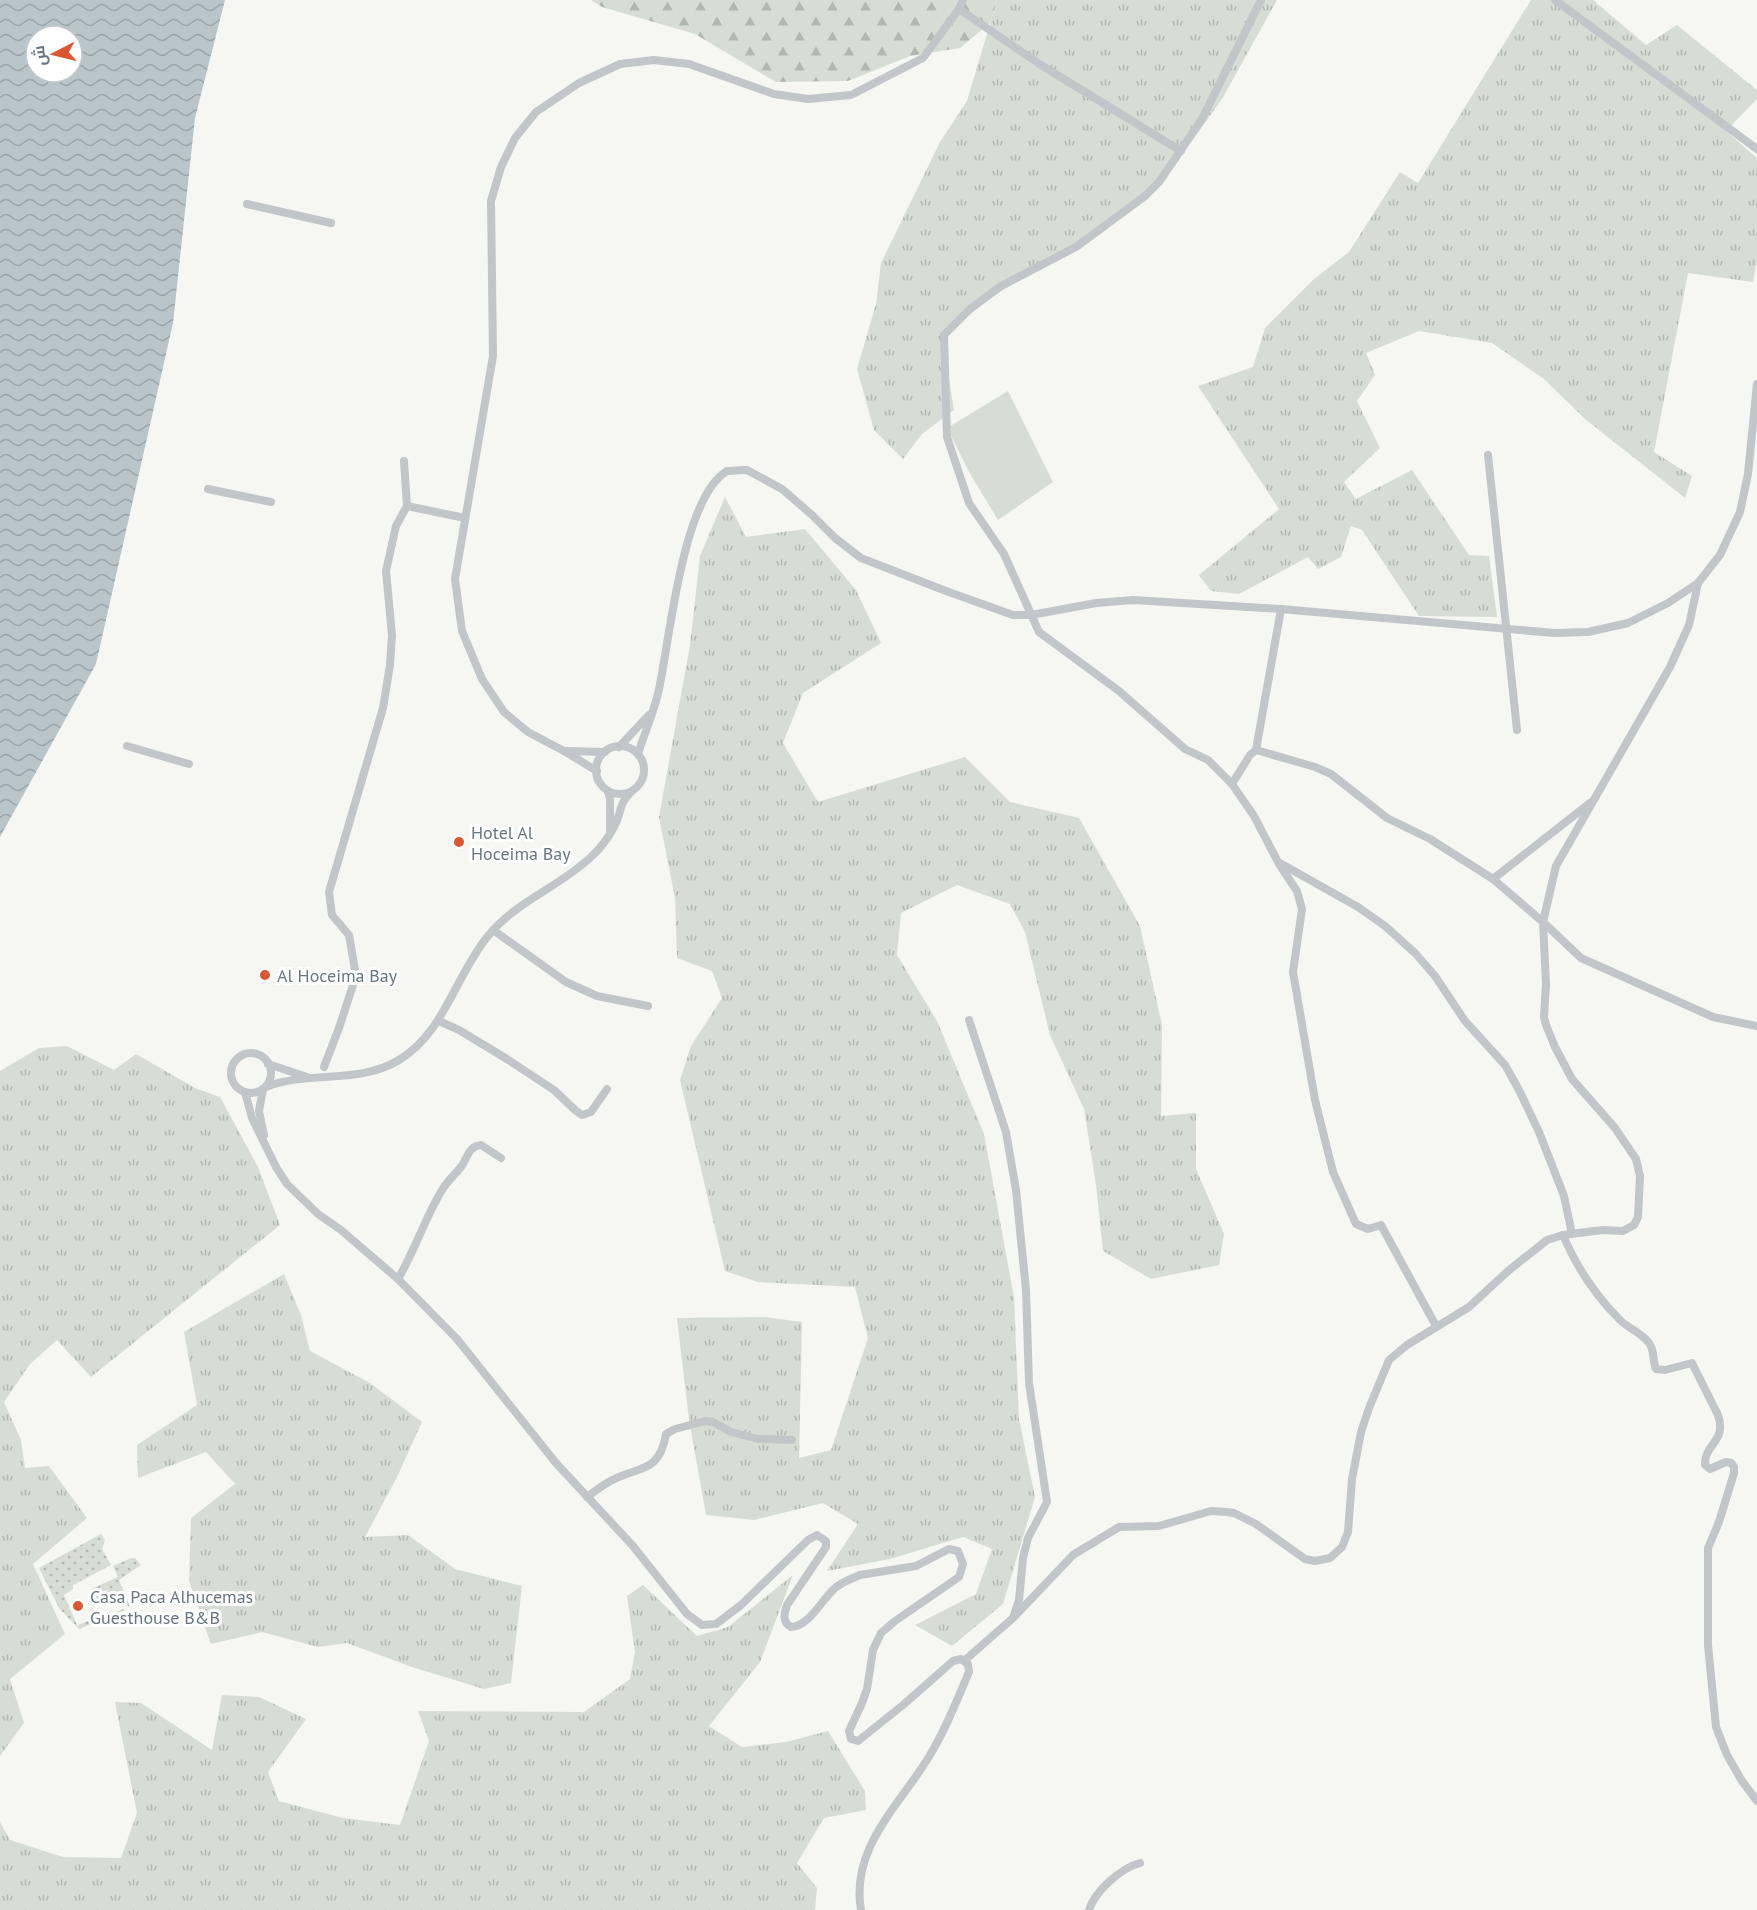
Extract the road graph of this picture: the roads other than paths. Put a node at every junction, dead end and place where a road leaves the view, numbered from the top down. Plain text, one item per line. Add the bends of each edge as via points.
1 (1261, 0) edge
2 (1555, 0) edge
3 (961, 4) edge
4 (1757, 149) edge
5 (1181, 151) junction
6 (248, 204) dead end
7 (331, 223) dead end
8 (1757, 384) edge
9 (1488, 455) dead end
10 (404, 461) dead end
11 (208, 489) dead end
12 (271, 502) dead end
13 (407, 506) junction
14 (465, 518) junction
15 (1698, 584) junction
16 (1281, 609) junction
17 (1031, 615) junction
18 (1506, 628) junction
19 (652, 712) junction
20 (1517, 730) dead end
21 (127, 746) dead end
22 (619, 747) junction
23 (1256, 750) junction
24 (564, 751) junction
25 (605, 752) junction
26 (638, 754) junction
27 (189, 764) dead end
28 (597, 771) junction
29 (1232, 784) junction
30 (608, 791) junction
31 (632, 791) junction
32 (1595, 799) junction
33 (610, 832) junction
34 (1278, 862) junction
35 (1493, 879) junction
36 (1543, 922) junction
37 (493, 930) junction
38 (648, 1006) dead end
39 (969, 1020) dead end
40 (439, 1022) junction
41 (1757, 1026) edge
42 (268, 1064) junction
43 (324, 1066) dead end
44 (310, 1078) junction
45 (264, 1088) junction
46 (607, 1089) dead end
47 (245, 1092) junction
48 (267, 1148) junction
49 (501, 1158) dead end
50 (1568, 1234) junction
51 (398, 1279) junction
52 (1436, 1326) junction
53 (792, 1440) dead end
54 (587, 1497) junction
55 (1013, 1618) junction
56 (964, 1661) junction
57 (1757, 1801) edge
58 (1140, 1863) dead end
59 (861, 1910) edge
60 (1089, 1910) edge

1 - 5 street via 1202,118
2 - 4 street
3 - 5 street via 1041,65
3 - 14 street via 923,58 851,95 808,99 774,94 689,64 654,60 620,64 579,83 536,112 515,138 491,201 493,356
5 - 17 street via 1160,182 1144,196 1076,247 1001,286 970,309 943,337 947,437 969,503 1004,554
6 - 7 street
8 - 15 street via 1740,512 1720,555
9 - 18 street
10 - 13 street
11 - 12 street
13 - 14 street
13 - 43 street via 396,526 386,571 392,635 383,708 329,892 332,915 349,934 356,976
14 - 24 street via 455,579 462,631 482,680 504,712 528,732
15 - 18 street via 1628,623 1588,632
15 - 32 street via 1689,625 1670,667
16 - 17 street via 1133,600
16 - 18 street
16 - 23 street
17 - 19 street via 1013,615 861,558 782,489 747,470 727,471 705,498 684,556
17 - 29 street via 1039,632 1119,691 1185,748 1208,760
18 - 20 street
19 - 22 street
19 - 26 street
21 - 27 street
22 - 25 street
22 - 26 street
23 - 29 street
23 - 35 street via 1331,774 1387,818 1430,839
24 - 25 street
24 - 28 street
25 - 28 street
26 - 31 street via 644,775
28 - 30 street via 599,781
29 - 34 street
30 - 31 street
30 - 33 street
31 - 33 street via 620,806
32 - 35 street
32 - 36 street via 1556,866
33 - 37 street via 581,866 509,913
34 - 50 street via 1385,926 1435,976 1465,1021 1505,1065 1539,1132 1564,1196
34 - 52 street via 1297,891 1302,909 1293,972 1315,1100 1333,1173 1356,1224 1368,1229 1381,1225
35 - 36 street
36 - 41 street via 1574,953 1591,963 1713,1017
36 - 50 street via 1546,1025 1572,1079 1615,1128 1636,1159 1640,1176 1638,1217 1631,1227 1623,1231
37 - 38 street via 566,982 597,996
37 - 40 street
39 - 55 street via 1006,1132 1016,1190 1026,1290 1029,1383 1047,1502 1028,1538
40 - 44 street via 412,1052 378,1071
40 - 46 street via 507,1059 554,1090 582,1115 591,1112
42 - 44 street
42 - 45 street via 270,1077
42 - 47 street via 253,1054 235,1061 232,1080
44 - 45 street
45 - 47 street via 256,1093
45 - 48 street via 259,1111
47 - 48 street
48 - 51 street via 300,1198
49 - 51 street via 482,1145 471,1149 443,1188
50 - 52 street via 1540,1244 1469,1307
50 - 57 street via 1576,1264 1609,1308 1650,1344 1656,1369 1692,1363 1720,1420 1720,1435 1706,1455 1705,1465 1710,1469 1731,1463 1734,1473 1708,1548 1708,1645 1713,1704 1716,1727 1727,1755
51 - 54 street via 457,1339
52 - 55 street via 1389,1360 1361,1432 1348,1532 1342,1547 1330,1558 1305,1559 1256,1524 1227,1512 1210,1511 1159,1526 1119,1527 1073,1555
53 - 54 street via 758,1439 713,1422 685,1426 666,1434 660,1456 650,1466 608,1482
54 - 56 street via 633,1545 687,1614 702,1625 716,1624 741,1605 817,1535 826,1541 826,1547 787,1605 785,1621 791,1627 799,1626 833,1589 852,1578 916,1566 949,1549 957,1551 963,1564 959,1577 895,1621 877,1640 867,1689 849,1731 853,1740 876,1727 953,1661
55 - 56 street
56 - 59 street via 969,1672 945,1728 870,1846 860,1879
58 - 60 street via 1100,1890

